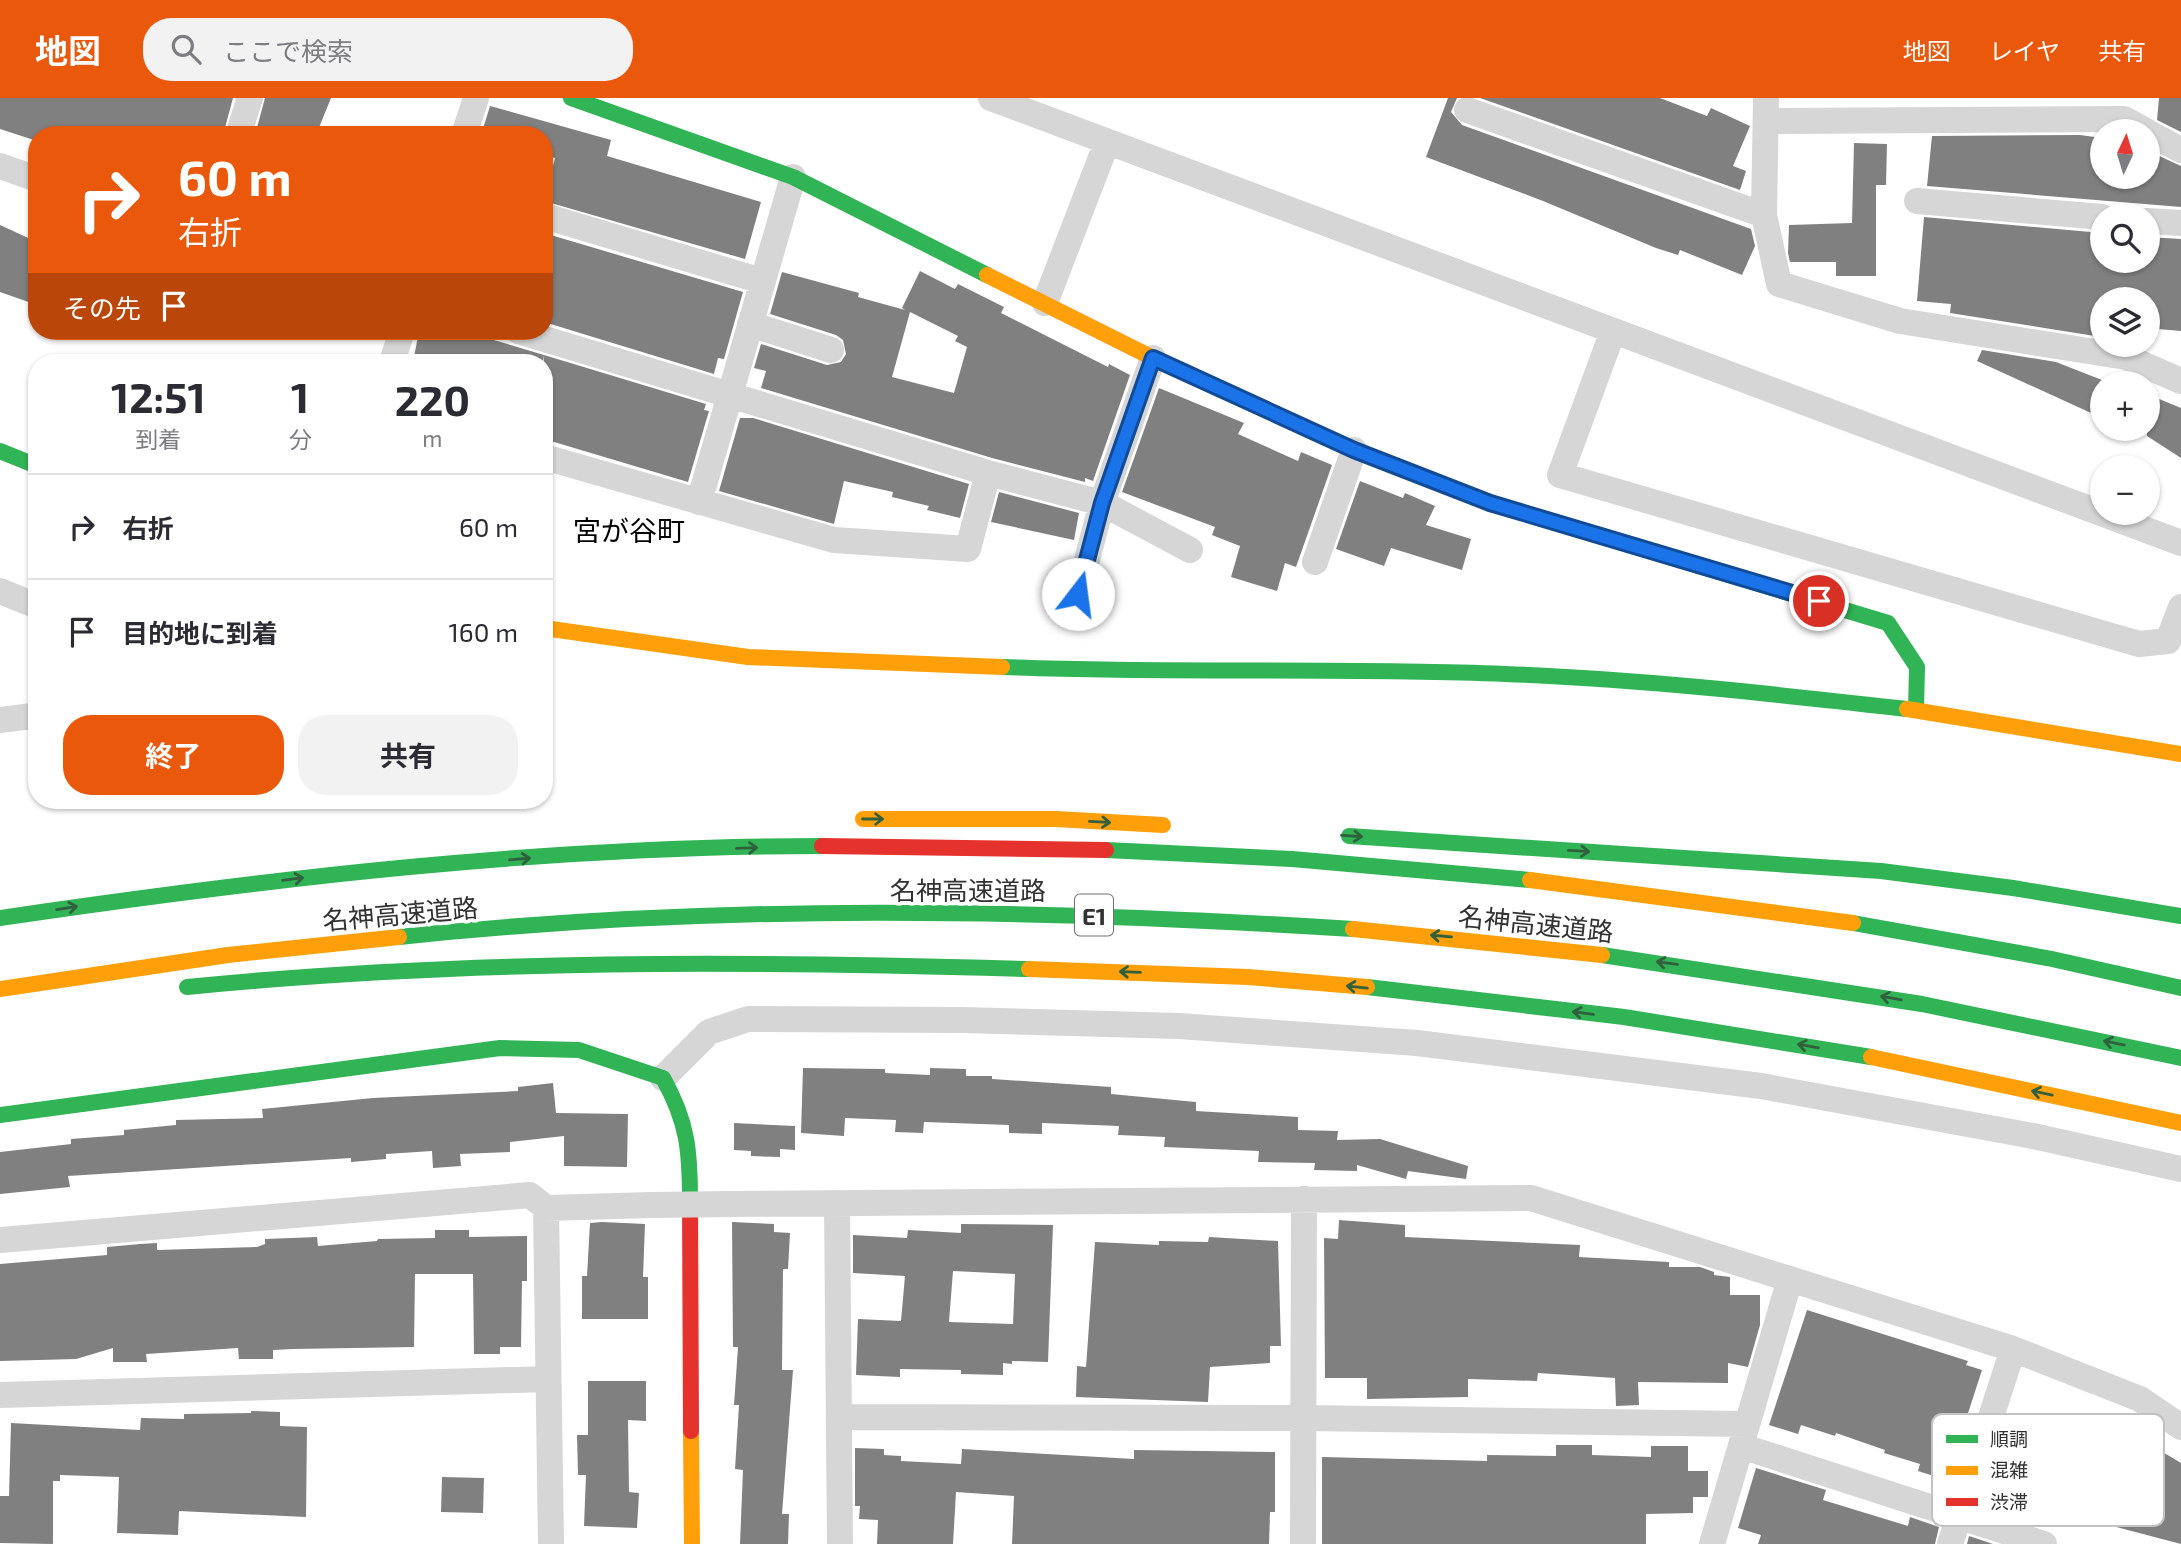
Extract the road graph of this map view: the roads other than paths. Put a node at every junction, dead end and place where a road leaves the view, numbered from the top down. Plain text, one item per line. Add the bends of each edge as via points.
1 (250, 98) edge
2 (476, 98) edge
3 (571, 98) edge
4 (991, 98) edge
5 (604, 103) edge
6 (1766, 109) edge
7 (1467, 110) dead end
8 (2124, 119) edge
9 (241, 126) edge
10 (467, 126) edge
11 (2160, 139) edge
12 (1107, 142) junction
13 (2181, 150) edge
14 (0, 166) edge
15 (28, 176) edge
16 (793, 177) junction
17 (1917, 201) dead end
18 (1764, 215) junction
19 (2090, 216) edge
20 (553, 219) edge
21 (2160, 221) edge
22 (2181, 223) edge
23 (762, 281) junction
24 (1045, 303) junction
25 (750, 324) junction
26 (1613, 331) junction
27 (548, 340) edge
28 (831, 350) dead end
29 (1153, 358) junction
30 (2181, 381) edge
31 (730, 394) junction
32 (1354, 450) junction
33 (0, 451) edge
34 (553, 460) edge
35 (28, 462) edge
36 (988, 473) junction
37 (698, 502) junction
38 (1102, 503) junction
39 (2181, 543) edge
40 (1190, 550) dead end
41 (1315, 562) dead end
42 (0, 591) edge
43 (1078, 594) dead end
44 (28, 602) edge
45 (2181, 607) edge
46 (553, 629) edge
47 (1916, 710) junction
48 (28, 714) edge
49 (0, 720) edge
50 (2181, 754) edge
51 (849, 819) dead end
52 (1179, 826) dead end
53 (1328, 834) dead end
54 (2181, 916) edge
55 (0, 918) edge
56 (176, 988) dead end
57 (2181, 988) edge
58 (0, 989) edge
59 (2181, 1058) edge
60 (663, 1078) junction
61 (0, 1115) edge
62 (2181, 1123) edge
63 (2181, 1169) edge
64 (1304, 1199) junction
65 (836, 1203) junction
66 (546, 1208) junction
67 (0, 1240) edge
68 (1790, 1279) junction
69 (2013, 1349) junction
70 (548, 1379) junction
71 (0, 1395) edge
72 (1992, 1414) edge
73 (2162, 1414) edge
74 (2164, 1415) edge
75 (839, 1417) junction
76 (1303, 1418) junction
77 (2181, 1427) edge
78 (1744, 1435) junction
79 (1932, 1506) edge
80 (1956, 1526) edge
81 (1989, 1526) edge
82 (551, 1544) edge
83 (692, 1544) edge
84 (839, 1544) edge
85 (1303, 1544) edge
86 (1712, 1544) edge
87 (1950, 1544) edge
88 (2044, 1544) edge

1 - 9 street
2 - 10 street
3 - 5 main road
4 - 12 street
5 - 16 main road
6 - 8 street
6 - 18 street
7 - 18 street
11 - 13 street
12 - 24 street
12 - 26 street
14 - 15 street
16 - 23 street
16 - 24 main road
17 - 19 street
18 - 30 street via 1779,284 1900,321 2126,357
20 - 23 street
21 - 22 street
23 - 25 street
24 - 29 main road
25 - 28 street
25 - 31 street
26 - 39 street
26 - 45 street via 1560,475 2139,644 2168,641
27 - 31 street
29 - 32 main road
29 - 38 street
31 - 36 street
31 - 37 street
32 - 41 street
32 - 47 main road via 1490,503 1888,623 1917,667
33 - 35 main road
34 - 37 street
36 - 37 street via 968,549 834,540
36 - 38 street
38 - 40 street
38 - 43 street
42 - 44 street
46 - 47 main road via 748,657 1099,670 1507,674 1693,685
47 - 50 main road
48 - 49 street
51 -> 52 main road via 1056,819
53 -> 54 main road via 1881,871
55 -> 57 main road, 名神高速道路 via 344,873 606,852 831,845 1055,847 1278,856 1510,876 1949,939
62 -> 56 main road via 1733,1033 1283,979 828,964 412,970
59 -> 58 main road, 名神高速道路 / E1 via 1942,1007 1726,970 1506,942 1291,923 1047,913 605,920 344,941
60 - 61 main road via 579,1050 500,1048
60 - 63 street via 709,1032 748,1020 1179,1026 1416,1043 1761,1086 2033,1136
60 - 83 main road via 680,1108 690,1153
64 - 65 street
64 - 68 street via 1531,1198
64 - 76 street
65 - 66 street, bridge
65 - 75 street
66 - 67 street via 530,1195
66 - 70 street
68 - 69 street
68 - 78 street
69 - 72 street
69 - 73 street via 2140,1399
70 - 71 street
70 - 82 street
74 - 77 street
75 - 76 street
75 - 84 street
76 - 78 street
76 - 85 street
78 - 79 street
78 - 86 street
80 - 87 street
81 - 88 street

